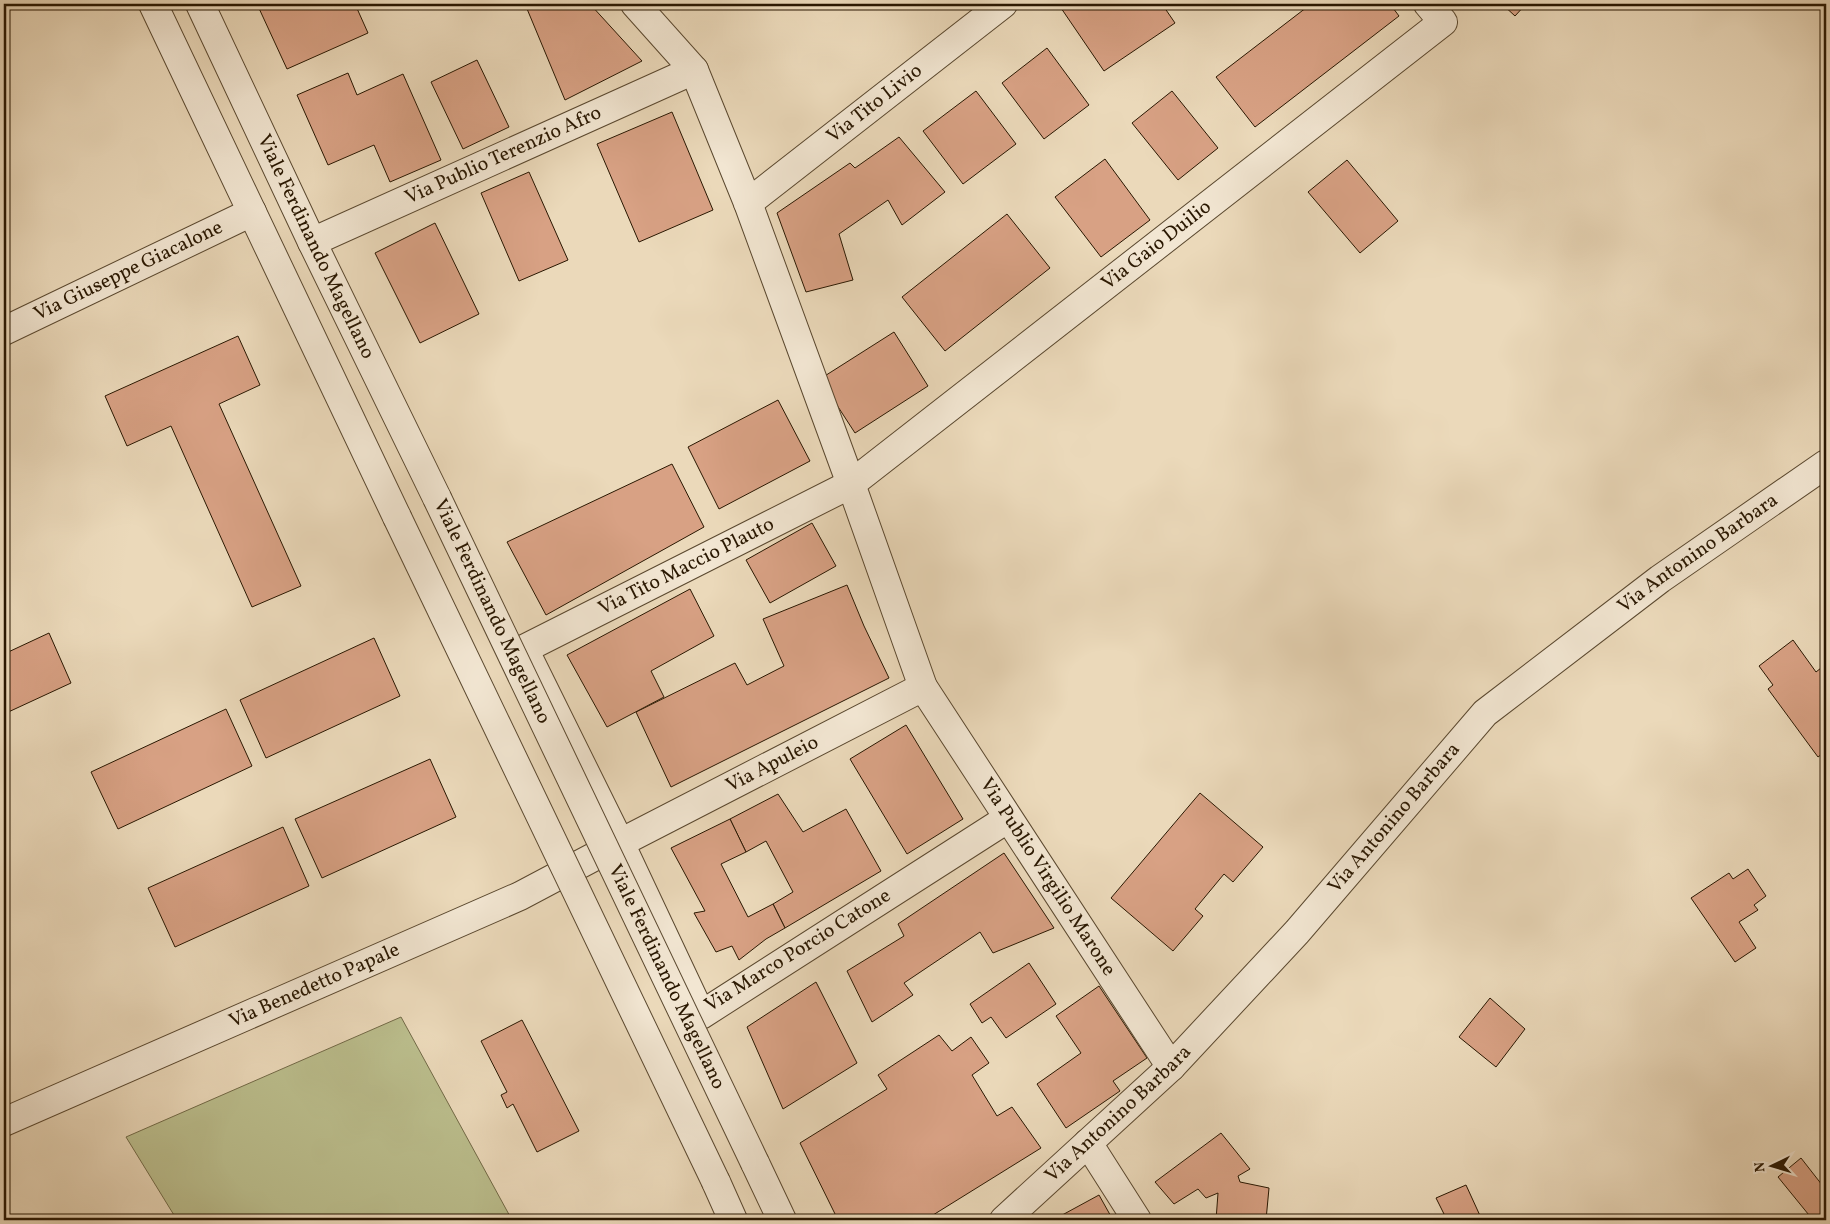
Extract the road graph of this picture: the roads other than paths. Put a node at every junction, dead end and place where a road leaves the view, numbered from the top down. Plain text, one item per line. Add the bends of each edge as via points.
1 (153, 4) edge
2 (200, 4) edge
3 (635, 4) edge
4 (1003, 4) edge
5 (1428, 4) edge
6 (694, 70) junction
7 (748, 203) junction
8 (252, 212) junction
9 (312, 242) junction
10 (4, 331) edge
11 (1826, 464) edge
12 (851, 484) junction
13 (524, 649) joint
14 (923, 688) junction
15 (1008, 819) junction
16 (620, 843) junction
17 (1171, 1067) junction
18 (4, 1122) edge
19 (1088, 1143) junction
20 (734, 1220) edge
21 (782, 1220) edge
22 (1004, 1220) edge
23 (1137, 1220) edge

1 - 8 street, Viale Ferdinando Magellano
2 - 9 street, Viale Ferdinando Magellano
3 - 6 street, Via Publio Virgilio Marone
4 - 7 street, Via Tito Livio
5 - 12 street, Via Gaio Duilio via 1443,22
6 - 7 street, Via Publio Virgilio Marone
6 - 9 street, Via Publio Terenzio Afro
7 - 12 street, Via Publio Virgilio Marone
8 - 10 street, Via Giuseppe Giacalone
8 - 20 street, Viale Ferdinando Magellano, bridge
9 - 21 street, Viale Ferdinando Magellano, bridge
11 - 17 street, Via Antonino Barbara via 1660,579 1485,713 1297,932
12 - 13 street, Via Tito Maccio Plauto
12 - 14 street, Via Publio Virgilio Marone
13 - 16 street, Via Marco Porcio Catone
14 - 15 street, Via Publio Virgilio Marone
14 - 16 street, Via Apuleio
15 - 16 street, Via Marco Porcio Catone via 701,1015
15 - 17 street, Via Publio Virgilio Marone
16 - 18 street, Via Benedetto Papale via 520,896
17 - 19 street, Via Antonino Barbara
19 - 22 street, Via Antonino Barbara
19 - 23 street

